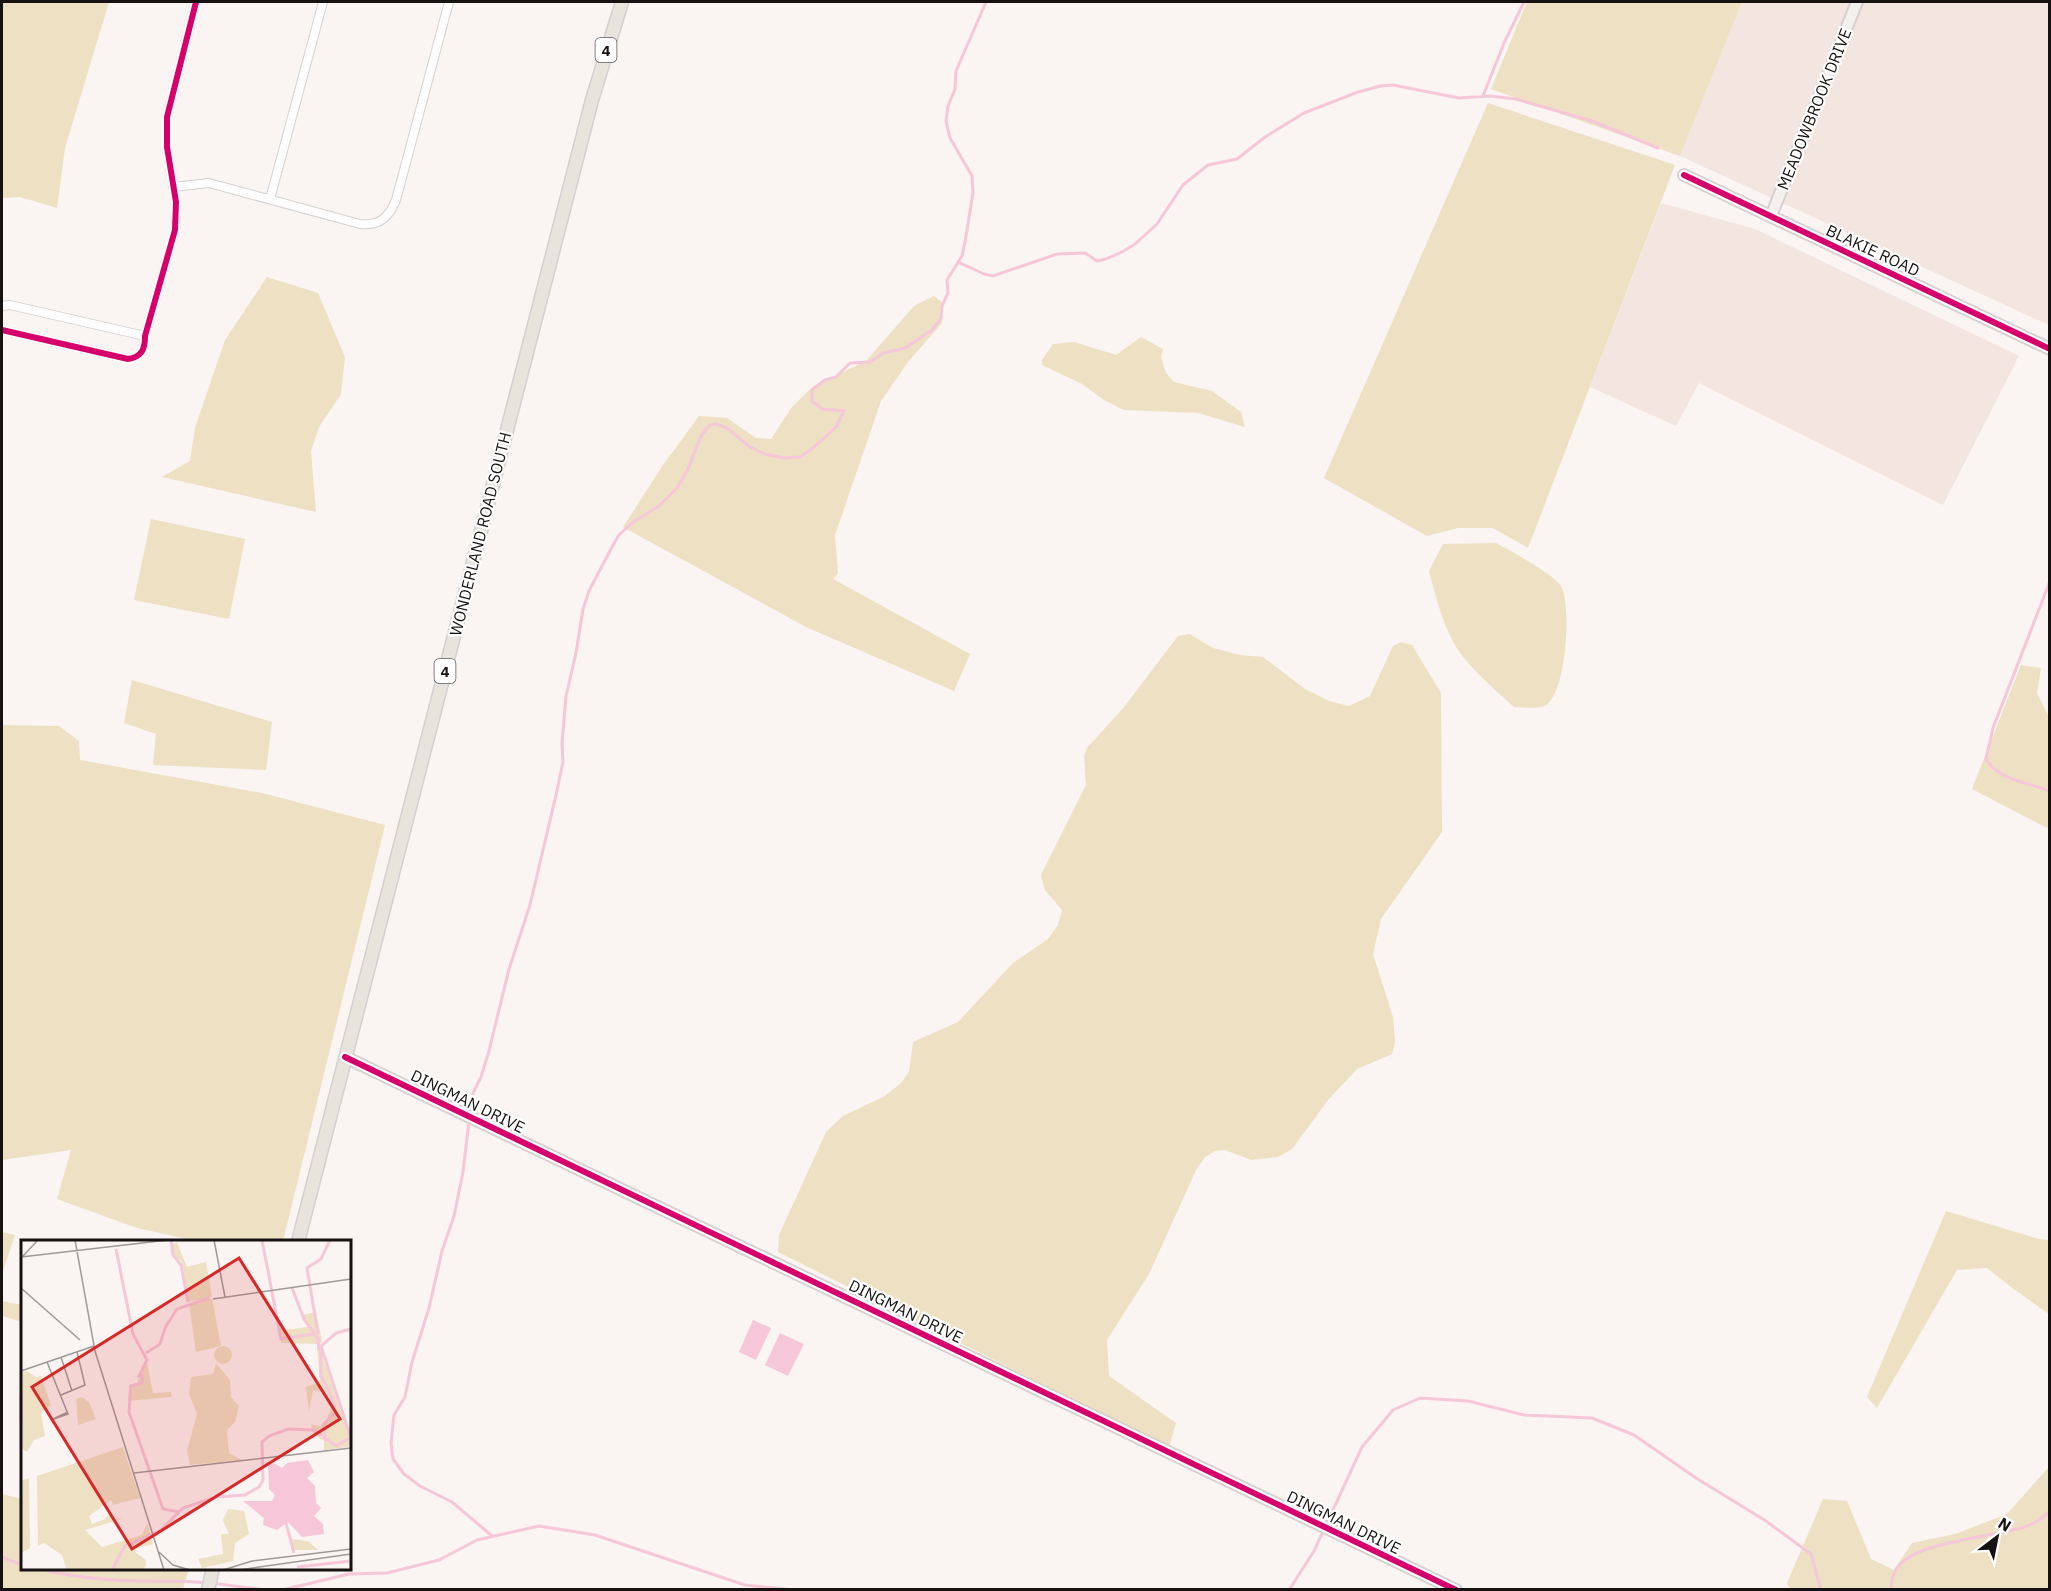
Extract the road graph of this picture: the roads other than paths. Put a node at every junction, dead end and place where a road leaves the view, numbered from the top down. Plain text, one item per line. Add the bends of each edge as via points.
1 (196, 2) edge
2 (323, 2) edge
3 (449, 2) edge
4 (622, 2) edge
5 (1857, 2) edge
6 (1684, 175) dead end
7 (173, 187) junction
8 (270, 199) junction
9 (1771, 216) junction
10 (2, 306) edge
11 (2, 330) edge
12 (145, 336) junction
13 (2049, 349) edge
14 (345, 1057) junction
15 (299, 1240) edge
16 (213, 1570) edge
17 (208, 1590) edge
18 (1456, 1590) edge

1 - 7 street via 167,117
2 - 8 street
3 - 8 street via 396,200 386,218 370,225 360,224
4 - 14 main road, WONDERLAND ROAD SOUTH / 4 via 592,100
5 - 9 street, MEADOWBROOK DRIVE
6 - 9 street, BLAKIE ROAD
7 - 8 street via 209,183
7 - 12 street via 175,230
9 - 13 street, BLAKIE ROAD
10 - 12 street
11 - 12 street via 128,359 141,354
14 - 15 main road, WONDERLAND ROAD SOUTH / 4
14 - 18 street, DINGMAN DRIVE
16 - 17 main road

